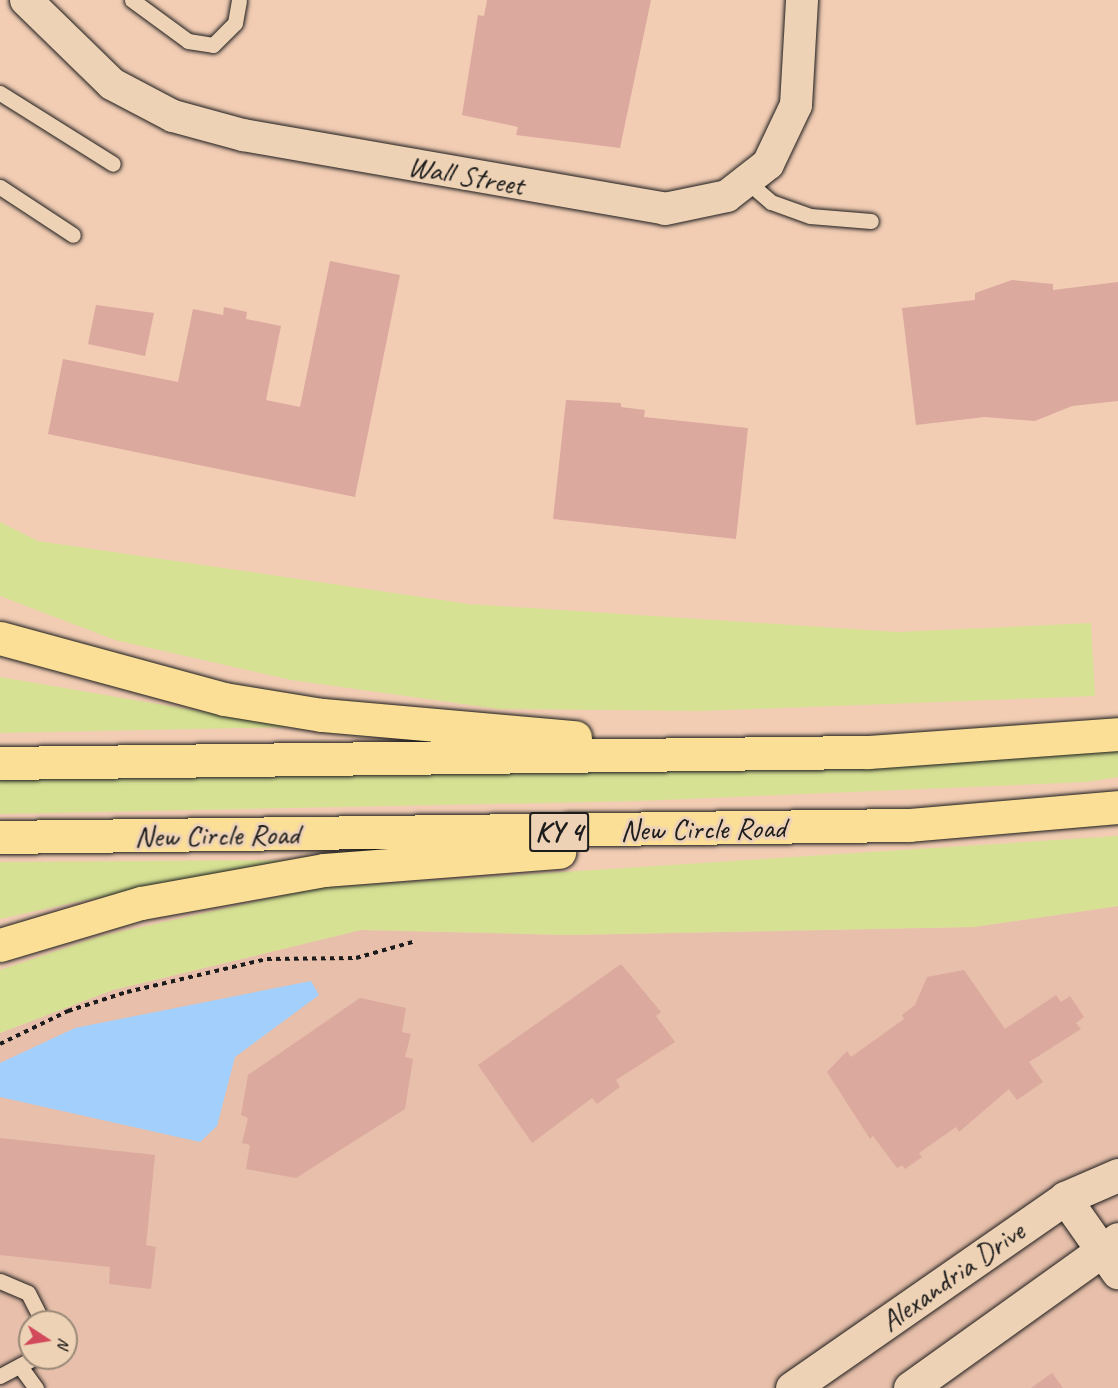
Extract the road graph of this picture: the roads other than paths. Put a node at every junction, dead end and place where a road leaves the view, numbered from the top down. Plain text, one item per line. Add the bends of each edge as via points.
1 (132, 0) edge
2 (239, 0) edge
3 (802, 0) edge
4 (36, 3) edge
5 (0, 93) edge
6 (113, 164) dead end
7 (749, 183) junction
8 (0, 187) edge
9 (871, 221) dead end
10 (74, 235) dead end
11 (0, 638) edge
12 (1118, 734) edge
13 (786, 754) junction
14 (0, 763) edge
15 (1118, 807) edge
16 (909, 825) junction
17 (0, 837) edge
18 (0, 945) edge
19 (1118, 1174) edge
20 (1065, 1198) junction
21 (1113, 1254) edge
22 (0, 1281) edge
23 (37, 1310) edge
24 (18, 1368) edge
25 (30, 1370) edge
26 (0, 1376) edge
27 (36, 1388) edge
28 (792, 1388) edge
29 (910, 1388) edge

1 - 2 lane via 188,40 213,45 235,23
3 - 7 street, Wall Street via 796,105 784,139
4 - 7 street, Wall Street via 85,61 146,105 243,135 665,209 706,204
5 - 6 lane
7 - 9 lane via 771,202 810,216
8 - 10 lane
11 - 13 highway via 147,682 322,715
12 - 13 highway
13 - 14 highway
15 - 16 highway, New Circle Road / KY 4
16 - 17 highway, New Circle Road / KY 4
16 - 18 highway via 324,870 141,903
19 - 20 street, Alexandria Drive
20 - 21 street
20 - 28 street, Alexandria Drive
21 - 29 street
22 - 23 lane via 28,1293
24 - 26 lane
25 - 27 lane

